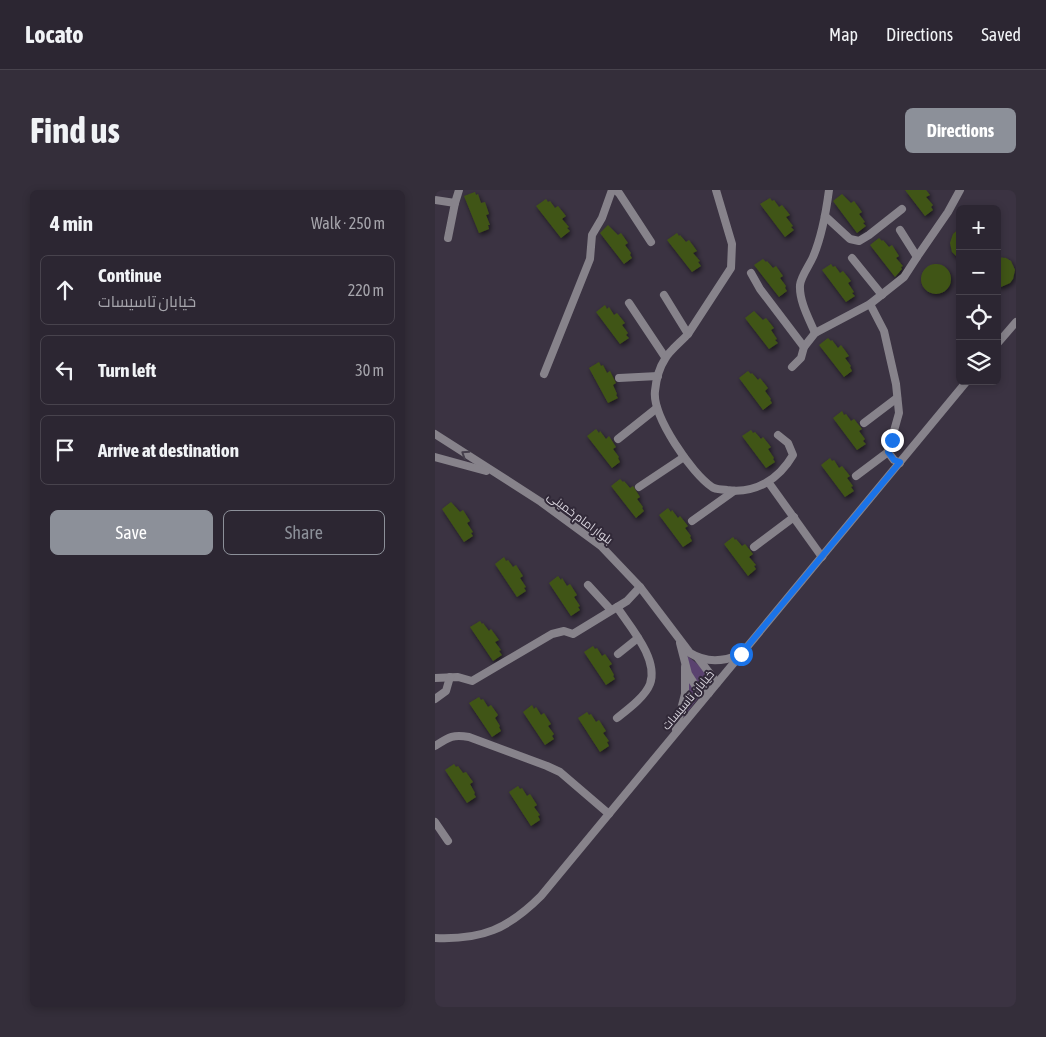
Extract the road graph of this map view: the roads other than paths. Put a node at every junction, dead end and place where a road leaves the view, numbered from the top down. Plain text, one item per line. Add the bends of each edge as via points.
1 (459, 190) edge
2 (613, 190) edge
3 (715, 190) edge
4 (829, 190) edge
5 (960, 190) edge
6 (435, 200) edge
7 (455, 203) junction
8 (903, 209) dead end
9 (825, 216) junction
10 (900, 230) dead end
11 (448, 238) dead end
12 (651, 242) dead end
13 (917, 257) junction
14 (852, 258) dead end
15 (751, 273) dead end
16 (664, 295) dead end
17 (882, 295) junction
18 (629, 303) dead end
19 (870, 304) junction
20 (1016, 322) edge
21 (815, 333) junction
22 (688, 334) junction
23 (1000, 340) edge
24 (804, 347) junction
25 (665, 357) junction
26 (792, 367) dead end
27 (544, 374) dead end
28 (658, 376) junction
29 (619, 378) dead end
30 (964, 385) edge
31 (897, 398) junction
32 (657, 408) junction
33 (864, 423) dead end
34 (435, 435) edge
35 (779, 435) dead end
36 (618, 439) dead end
37 (888, 452) junction
38 (684, 457) junction
39 (435, 458) edge
40 (900, 462) junction
41 (494, 473) junction
42 (856, 476) dead end
43 (769, 483) junction
44 (639, 487) dead end
45 (734, 491) junction
46 (793, 517) junction
47 (692, 521) dead end
48 (754, 547) dead end
49 (822, 557) junction
50 (588, 585) dead end
51 (641, 587) junction
52 (614, 608) junction
53 (638, 638) junction
54 (679, 641) junction
55 (618, 654) dead end
56 (741, 654) junction
57 (698, 658) junction
58 (685, 667) junction
59 (450, 677) junction
60 (435, 678) edge
61 (717, 683) junction
62 (709, 693) junction
63 (435, 699) edge
64 (617, 718) dead end
65 (671, 739) junction
66 (435, 746) edge
67 (609, 814) junction
68 (435, 822) edge
69 (448, 841) dead end
70 (435, 938) edge

1 - 7 street
2 - 12 street via 619,193
2 - 27 street via 593,235 590,259
3 - 22 street via 732,244 731,268
4 - 9 street
5 - 13 street
6 - 7 street
7 - 11 street
8 - 9 street via 859,241 850,239
9 - 21 street via 813,258 800,283 800,292
10 - 13 street
13 - 17 street via 904,276
14 - 17 street
15 - 24 street
16 - 22 street
17 - 19 street
18 - 25 street
19 - 21 street
19 - 31 street via 884,331
20 - 23 street
21 - 24 street
22 - 25 street
24 - 26 street via 801,358
25 - 28 street
28 - 29 street
28 - 32 street via 654,394
30 - 40 street, خیابان تاسیسات
31 - 33 street
31 - 37 street via 899,413
32 - 36 street
32 - 38 street
41 -> 34 street, بلوار امام خمینی
35 - 43 street via 788,443 793,456 786,468
37 - 40 street
37 - 42 street
38 - 44 street
38 - 45 street via 713,488
39 - 41 street, بلوار امام خمینی
40 - 49 street, خیابان تاسیسات
41 - 51 street, بلوار امام خمینی via 541,502 601,546
43 - 45 street
43 - 46 street
45 - 47 street
46 - 48 street
46 - 49 street
49 - 56 street, خیابان تاسیسات
50 - 52 street
51 - 52 street
51 - 54 street, بلوار امام خمینی
52 - 53 street
52 - 59 street via 573,634 564,631 552,634 472,681
53 - 55 street
53 - 64 street via 651,662 649,684 635,703
54 - 57 street
54 - 58 street
56 - 57 street via 717,661
56 - 61 street, خیابان تاسیسات
57 - 61 street
58 - 62 street via 697,688
58 - 65 street via 685,694
59 - 60 street
59 - 63 street via 446,691
61 - 62 street, خیابان تاسیسات
62 - 65 street, خیابان تاسیسات
65 - 67 street, خیابان تاسیسات
66 - 67 street via 450,736 464,736 547,766 560,772
67 - 70 street, خیابان تاسیسات via 524,913 504,926 480,935
68 - 69 street

